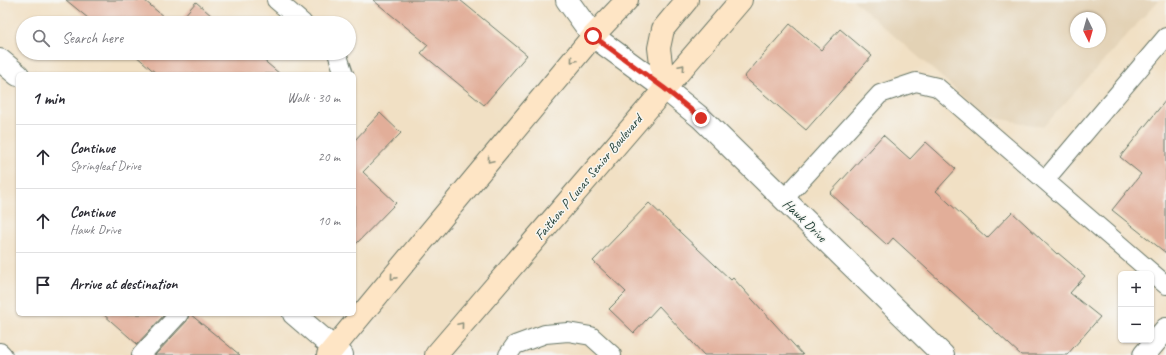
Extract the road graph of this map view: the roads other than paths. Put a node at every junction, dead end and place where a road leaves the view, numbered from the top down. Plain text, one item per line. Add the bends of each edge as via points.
1 (276, 0) edge
2 (567, 0) edge
3 (628, 0) edge
4 (688, 0) edge
5 (741, 0) edge
6 (295, 16) edge
7 (593, 36) junction
8 (1166, 37) edge
9 (0, 60) edge
10 (339, 60) edge
11 (343, 72) edge
12 (16, 73) edge
13 (664, 88) junction
14 (1045, 180) junction
15 (784, 199) junction
16 (1166, 285) edge
17 (177, 316) edge
18 (296, 316) edge
19 (1166, 330) edge
20 (0, 352) edge
21 (334, 353) edge
22 (3, 355) edge
23 (141, 355) edge
24 (436, 355) edge
25 (508, 355) edge
26 (612, 355) edge
27 (943, 355) edge
28 (1144, 355) edge

1 - 6 lane
2 - 7 street, Hawk Drive
3 - 7 main road
4 - 13 main road via 663,29 659,48
13 -> 5 main road, Faithon P Lucas Senior Boulevard
7 - 13 street, Hawk Drive
7 -> 21 main road
8 - 14 lane
9 - 12 street
10 - 11 lane
13 - 15 street, Hawk Drive via 701,118
24 -> 13 main road, Faithon P Lucas Senior Boulevard
14 - 15 lane via 937,87 916,82 880,94
14 - 16 lane
15 - 27 street, Hawk Drive
17 - 23 lane
18 - 21 street
19 - 28 street
20 - 22 lane
25 - 26 lane via 515,345 545,334 568,332 591,336

